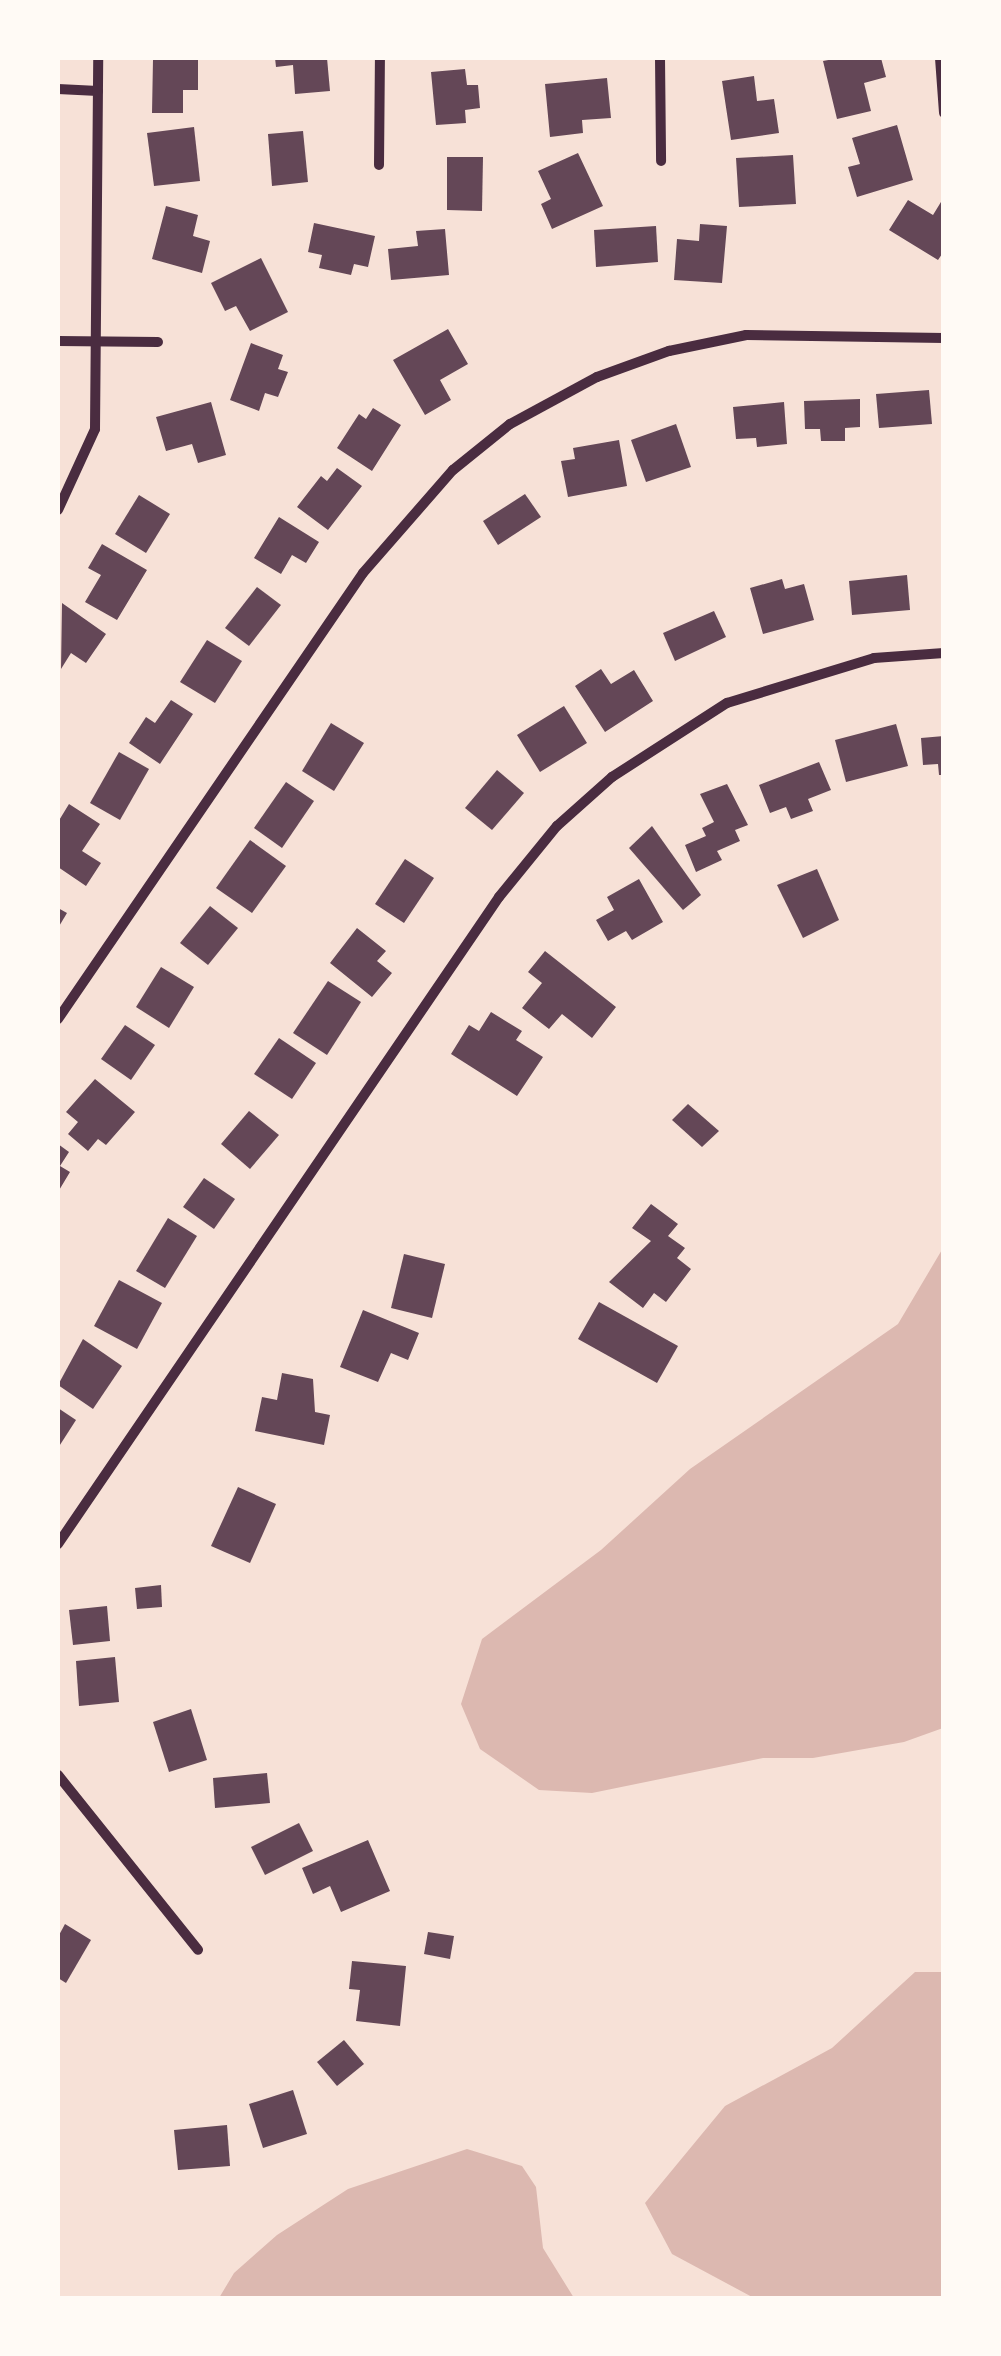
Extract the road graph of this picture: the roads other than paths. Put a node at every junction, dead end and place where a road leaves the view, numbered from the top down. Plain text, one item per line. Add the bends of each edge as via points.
1 (98, 58) edge
2 (380, 58) edge
3 (660, 58) edge
4 (940, 58) edge
5 (58, 90) edge
6 (98, 90) junction
7 (944, 113) edge
8 (661, 161) dead end
9 (379, 165) dead end
10 (944, 338) edge
11 (58, 340) edge
12 (101, 341) junction
13 (158, 342) dead end
14 (58, 510) edge
15 (944, 654) edge
16 (58, 1019) edge
17 (58, 1544) edge
18 (58, 1774) edge
19 (198, 1950) dead end

1 - 6 street
2 - 9 street
3 - 8 street
4 - 7 street
5 - 6 street
6 - 12 street
10 - 16 street via 727,339 598,377 510,424 454,470 363,574
11 - 12 street
12 - 13 street
12 - 14 street via 96,429
15 - 17 street via 874,658 726,703 612,777 557,826 498,898
18 - 19 street

